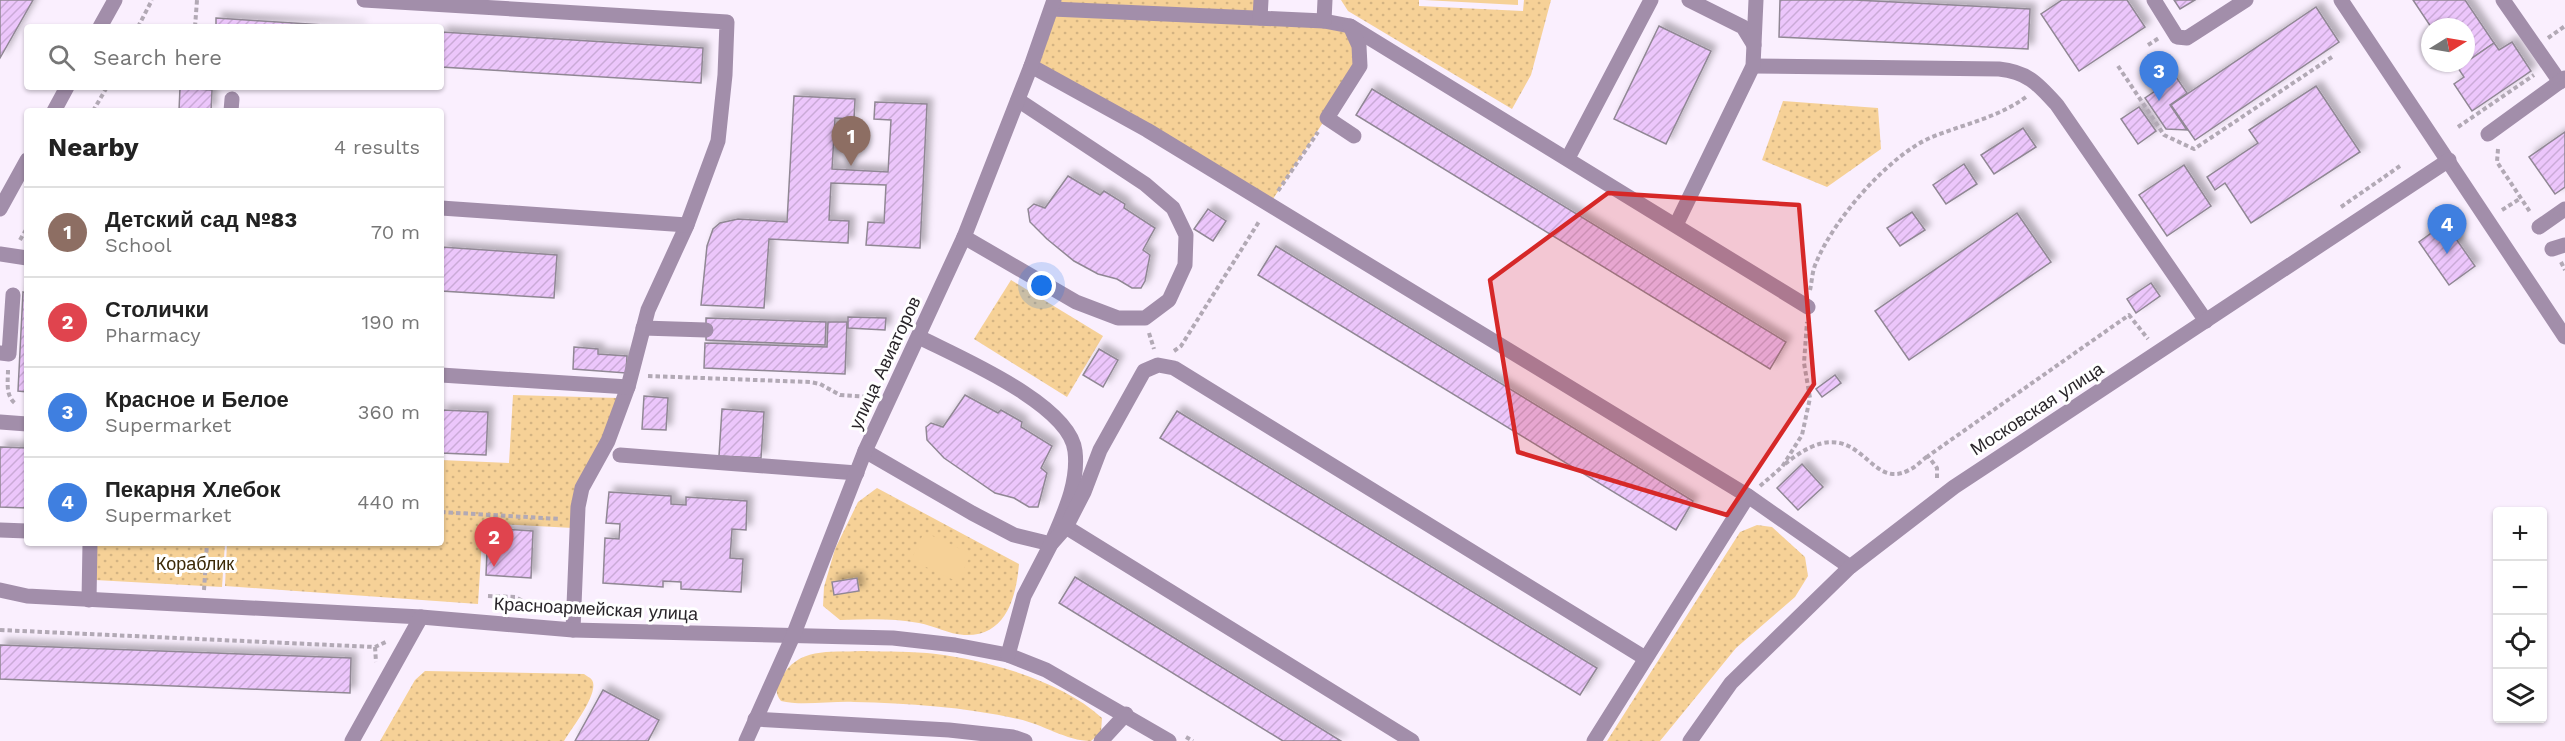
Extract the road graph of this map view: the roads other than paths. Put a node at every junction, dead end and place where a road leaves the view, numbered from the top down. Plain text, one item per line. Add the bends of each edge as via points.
1 (115, 0) edge
2 (364, 0) edge
3 (1261, 0) edge
4 (1325, 0) edge
5 (1651, 0) edge
6 (1689, 0) edge
7 (1756, 0) edge
8 (2154, 0) edge
9 (2246, 0) edge
10 (2341, 0) edge
11 (2503, 0) edge
12 (1053, 4) edge
13 (1324, 21) junction
14 (1252, 22) junction
15 (102, 24) edge
16 (1350, 26) junction
17 (1754, 45) junction
18 (1031, 66) junction
19 (1753, 66) junction
20 (2562, 80) edge
21 (65, 90) edge
22 (1018, 100) junction
23 (56, 108) edge
24 (2491, 132) road end
25 (1354, 136) dead end
26 (1568, 158) junction
27 (2449, 160) junction
28 (24, 165) edge
29 (444, 208) edge
30 (0, 209) edge
31 (2565, 209) edge
32 (687, 225) junction
33 (1676, 225) junction
34 (2539, 227) road end
35 (964, 237) junction
36 (0, 254) edge
37 (24, 258) edge
38 (13, 295) dead end
39 (1808, 307) road end
40 (2206, 321) junction
41 (643, 328) junction
42 (706, 330) dead end
43 (919, 337) junction
44 (2565, 338) edge
45 (5, 354) edge
46 (444, 375) edge
47 (629, 381) junction
48 (0, 422) edge
49 (24, 424) edge
50 (865, 451) junction
51 (620, 455) dead end
52 (857, 473) junction
53 (1748, 496) junction
54 (1066, 527) junction
55 (0, 530) edge
56 (24, 531) edge
57 (1051, 544) junction
58 (90, 546) edge
59 (1850, 567) junction
60 (0, 590) edge
61 (89, 600) junction
62 (418, 623) junction
63 (573, 630) junction
64 (794, 636) junction
65 (1008, 655) junction
66 (1645, 658) junction
67 (1126, 714) junction
68 (755, 719) junction
69 (352, 741) edge
70 (746, 741) edge
71 (1025, 741) edge
72 (1101, 741) edge
73 (1169, 741) edge
74 (1412, 741) edge
75 (1594, 741) edge
76 (1690, 741) edge

1 - 15 street
2 - 32 street via 727,22 718,141
3 - 14 street
4 - 13 street
5 - 26 street
6 - 17 street via 1743,27
7 - 17 street
8 - 9 street via 2177,37 2187,38
10 - 27 street
11 - 20 street
12 - 14 street
12 - 18 street, улица Авиаторов
13 - 14 street
13 - 16 street
16 - 25 street via 1359,46 1360,66 1327,118
16 - 26 street
17 - 19 street
18 - 22 street, улица Авиаторов
18 - 53 street via 1147,130
19 - 33 street
19 - 40 street via 1999,69 2028,76 2057,105
20 - 24 street
21 - 23 street
22 - 35 street, улица Авиаторов
22 - 35 street via 1145,184 1173,208 1186,235 1185,265 1169,300 1145,318 1118,318 1076,302
26 - 33 street
27 - 40 street, Московская улица
27 - 44 street
28 - 30 street
29 - 32 street
31 - 34 street
32 - 41 street
33 - 39 street
35 - 43 street, улица Авиаторов
36 - 37 street
38 - 45 street
40 - 59 street, Московская улица via 1954,487
41 - 42 street
41 - 47 street
43 - 50 street, улица Авиаторов
43 - 57 street via 1026,394 1067,429 1075,450 1075,474 1068,504
46 - 47 street
47 - 63 street via 608,441 582,488
48 - 49 street
50 - 52 street, улица Авиаторов
50 - 57 street via 1014,535
51 - 52 street
52 - 64 street, улица Авиаторов
53 - 59 street
53 - 66 street
54 - 57 street
54 - 66 street via 1100,450 1144,371 1158,365 1174,368
54 - 74 street
55 - 56 street
57 - 65 street via 1024,596
58 - 61 street
59 - 76 street, Московская улица via 1731,683
60 - 61 street, Красноармейская улица
61 - 62 street, Красноармейская улица
62 - 63 street, Красноармейская улица
62 - 69 street
63 - 64 street, Красноармейская улица
64 - 65 street, Красноармейская улица via 893,638
64 - 68 street, улица Авиаторов
65 - 67 street, Красноармейская улица via 1046,669
66 - 75 street
67 - 72 street
67 - 73 street, Красноармейская улица
68 - 70 street, улица Авиаторов
68 - 71 street via 949,730

